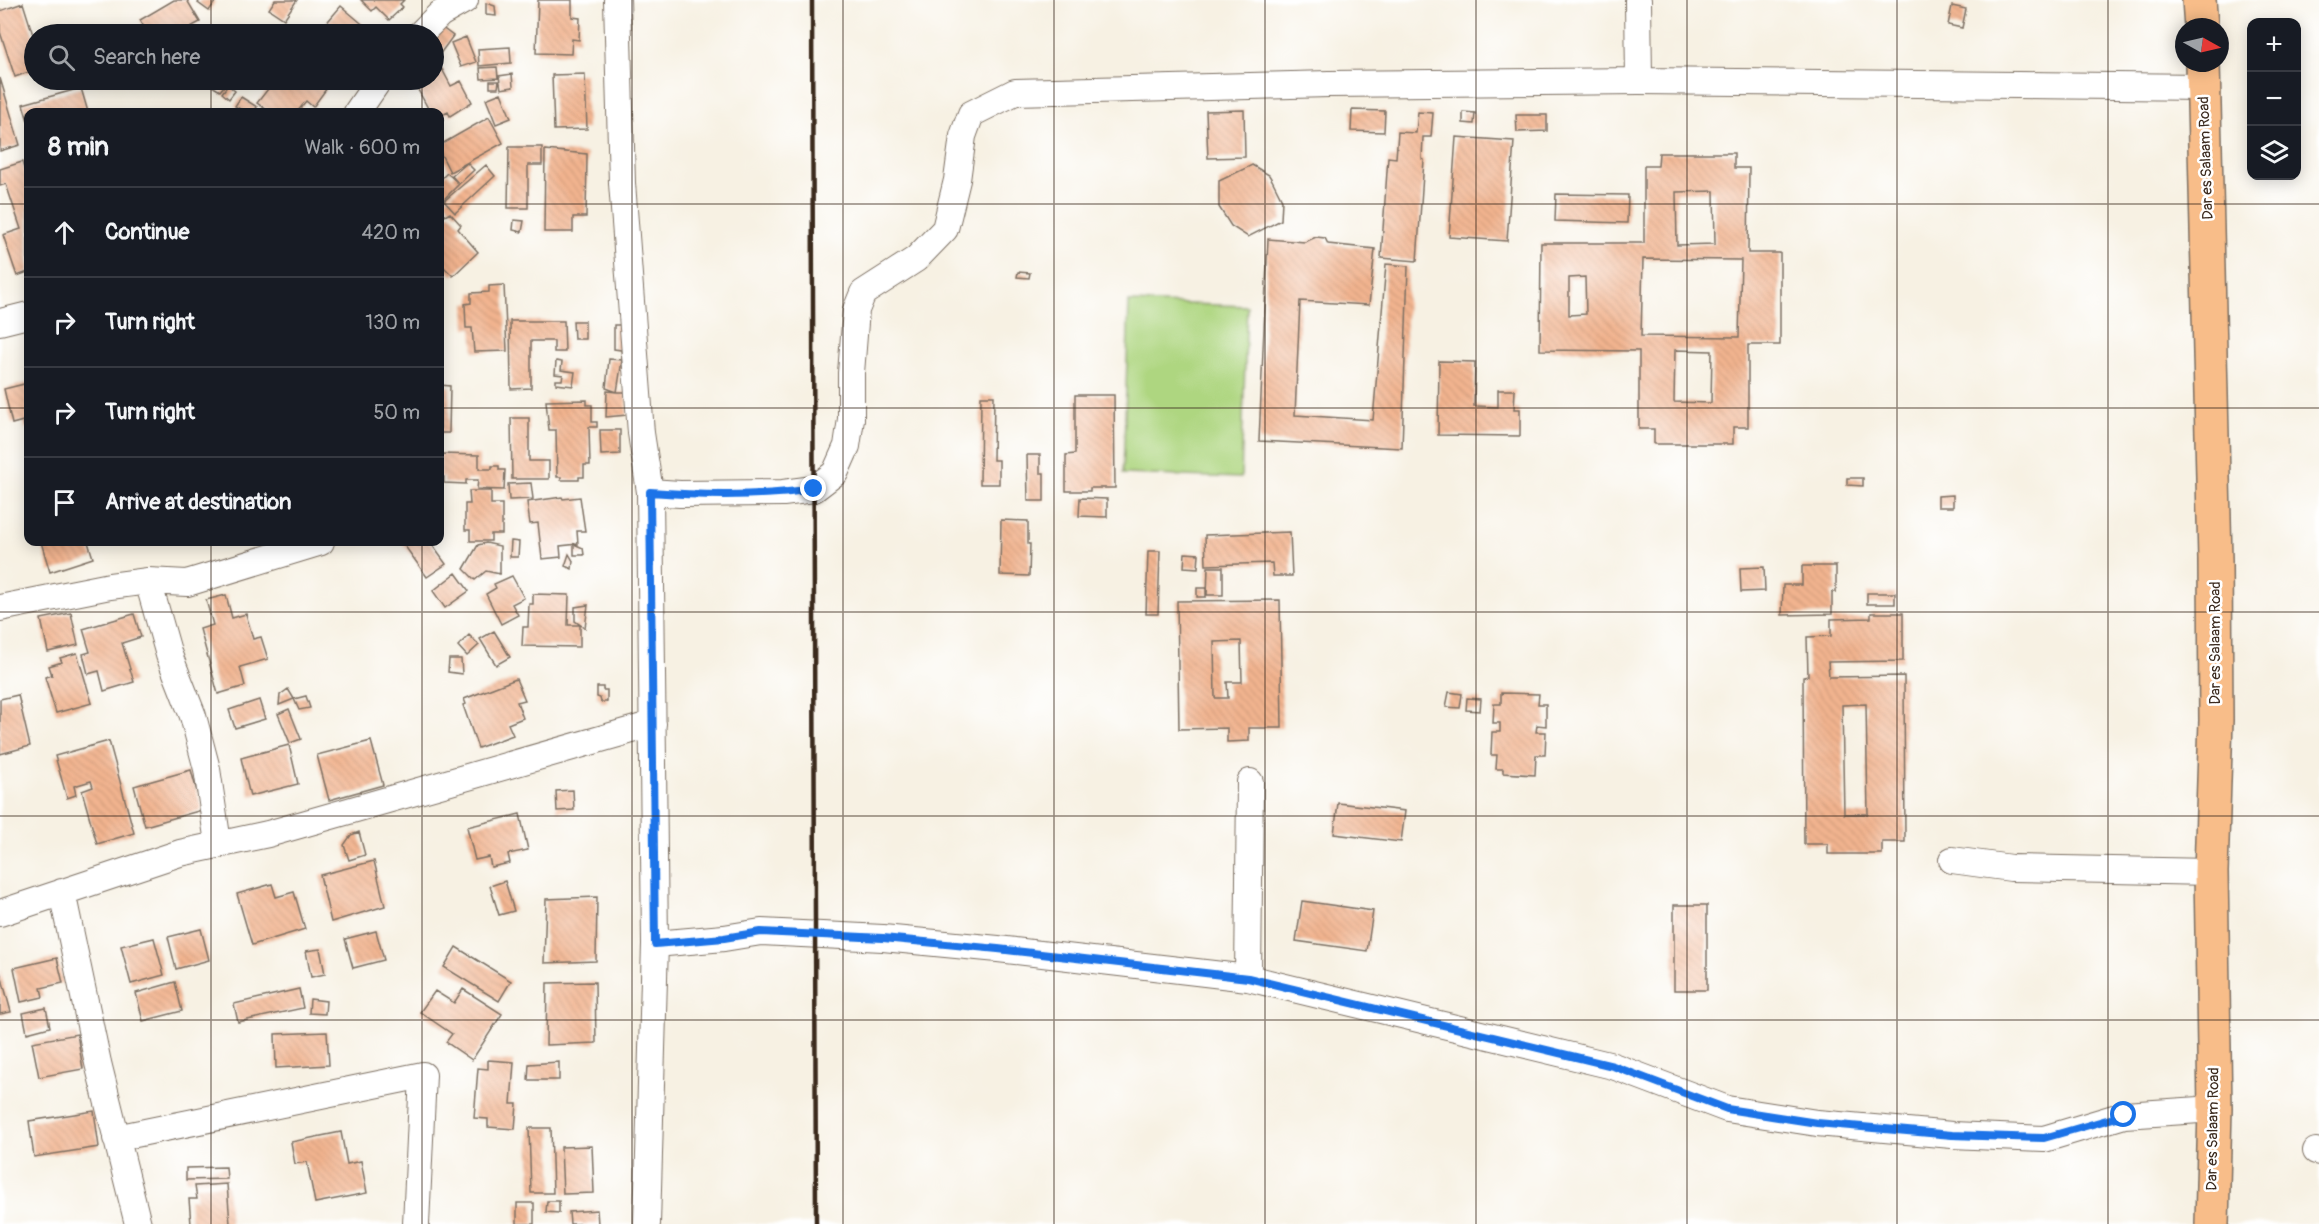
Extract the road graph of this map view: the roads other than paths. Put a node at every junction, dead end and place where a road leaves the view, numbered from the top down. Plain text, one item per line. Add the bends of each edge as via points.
1 (465, 0) edge
2 (617, 0) edge
3 (1638, 0) edge
4 (2199, 0) edge
5 (2200, 18) edge
6 (430, 24) edge
7 (2204, 75) edge
8 (1638, 81) junction
9 (372, 90) edge
10 (360, 108) edge
11 (24, 316) edge
12 (0, 322) edge
13 (650, 492) junction
14 (308, 546) edge
15 (148, 581) junction
16 (0, 608) edge
17 (653, 724) junction
18 (1250, 782) dead end
19 (218, 843) junction
20 (1952, 860) dead end
21 (2211, 872) junction
22 (62, 892) junction
23 (0, 913) edge
24 (655, 944) junction
25 (1248, 978) junction
26 (2215, 1109) junction
27 (116, 1138) junction
28 (138, 1224) edge
29 (417, 1224) edge
30 (647, 1224) edge
31 (2212, 1224) edge

1 - 6 street
2 - 13 street via 624,205 640,433
3 - 8 street
4 - 5 highway
7 - 8 street
7 - 21 highway, Dar es Salaam Road via 2215,560 2216,720
8 - 13 street via 1015,92 971,114 945,229 916,259 863,293 856,310 847,446 835,473 814,489 783,494
9 - 10 street
11 - 12 street
13 - 17 street
14 - 15 street via 187,583
15 - 16 street
15 - 19 street via 169,655 193,716
17 - 19 street via 267,834
17 - 24 street
18 - 25 street
19 - 22 street
20 - 21 street via 2011,868
21 - 26 highway, Dar es Salaam Road
22 - 23 street
22 - 27 street
24 - 25 street via 761,932 883,938
24 - 30 street
25 - 26 street via 1613,1066 1727,1109 1817,1123 1952,1135 2044,1138 2124,1115
26 - 31 highway, Dar es Salaam Road
27 - 28 street
27 - 29 street via 423,1075

